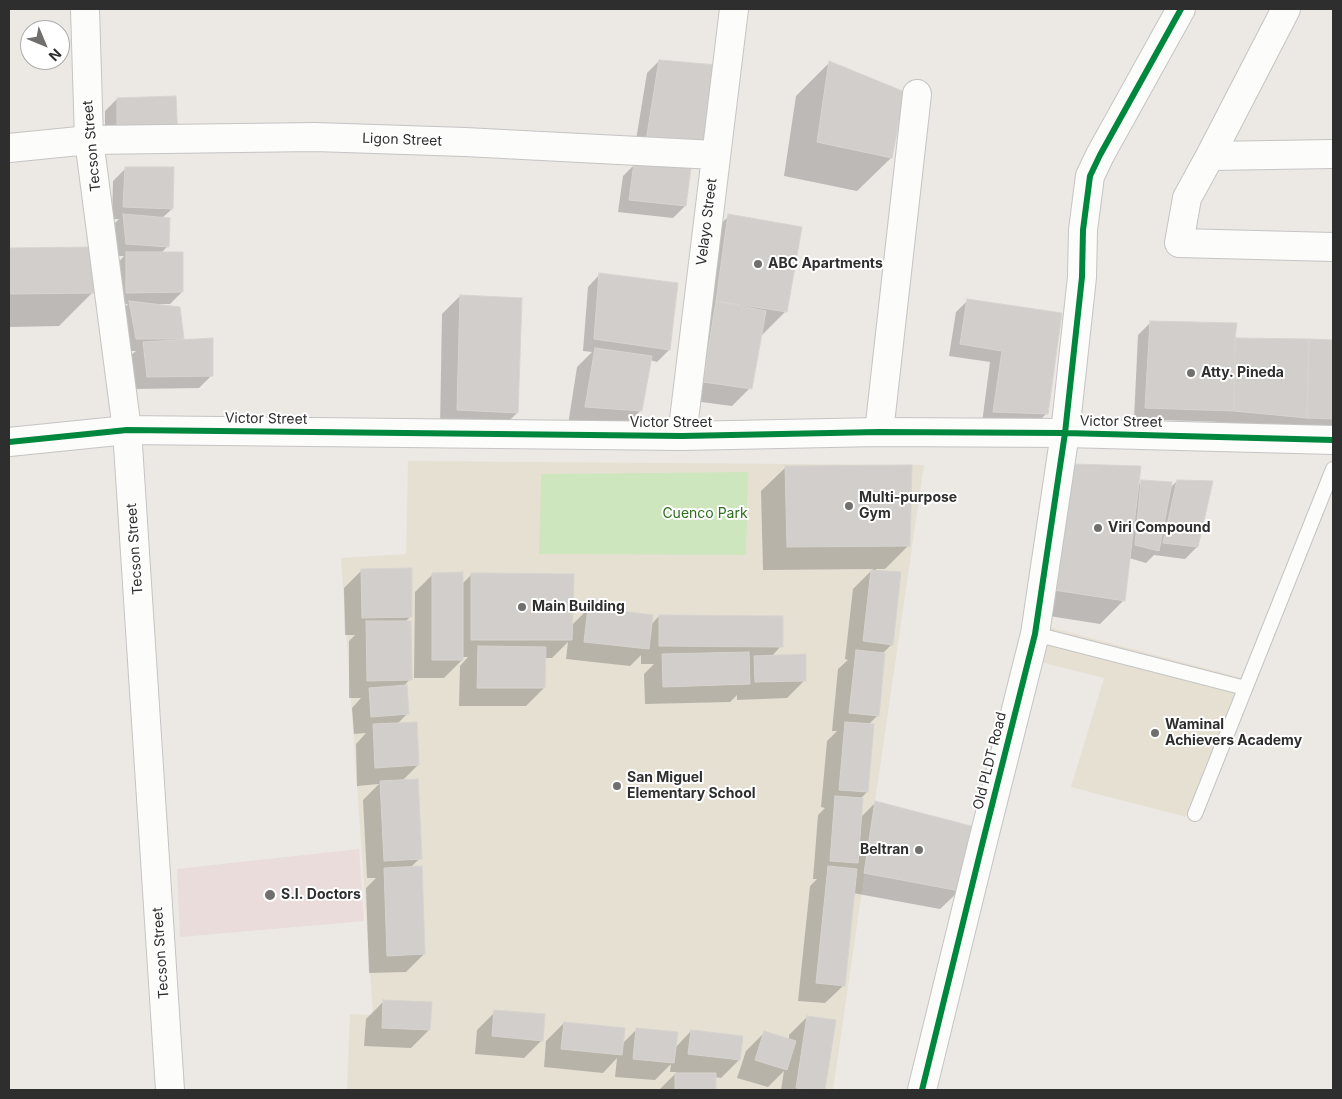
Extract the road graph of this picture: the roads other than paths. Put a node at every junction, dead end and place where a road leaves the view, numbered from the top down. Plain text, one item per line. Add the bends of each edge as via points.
1 (85, 9) edge
2 (734, 9) edge
3 (1181, 9) edge
4 (1286, 9) edge
5 (917, 94) dead end
6 (88, 140) junction
7 (9, 148) edge
8 (1333, 154) edge
9 (715, 155) junction
10 (1210, 156) junction
11 (1333, 247) edge
12 (127, 430) junction
13 (879, 432) junction
14 (1064, 434) junction
15 (682, 436) junction
16 (1333, 440) edge
17 (9, 442) edge
18 (1333, 469) edge
19 (1035, 634) junction
20 (1245, 688) junction
21 (1194, 814) dead end
22 (170, 1090) edge
23 (922, 1090) edge

1 - 6 street, Tecson Street
2 - 9 street, Velayo Street
3 - 14 street, Old PLDT Road via 1090,176
4 - 10 street
5 - 13 street
6 - 7 street, Ligon Street
6 - 9 street, Ligon Street via 316,137
6 - 12 street, Tecson Street
8 - 10 street
9 - 15 street, Velayo Street
10 - 11 street via 1187,198 1179,243
12 - 15 street, Victor Street
12 - 17 street, Victor Street
12 - 22 street, Tecson Street
13 - 14 street, Victor Street
13 - 15 street, Victor Street
14 - 16 street, Victor Street
14 - 19 street, Old PLDT Road
18 - 20 lane
19 - 20 lane
19 - 23 street, Old PLDT Road
20 - 21 lane

